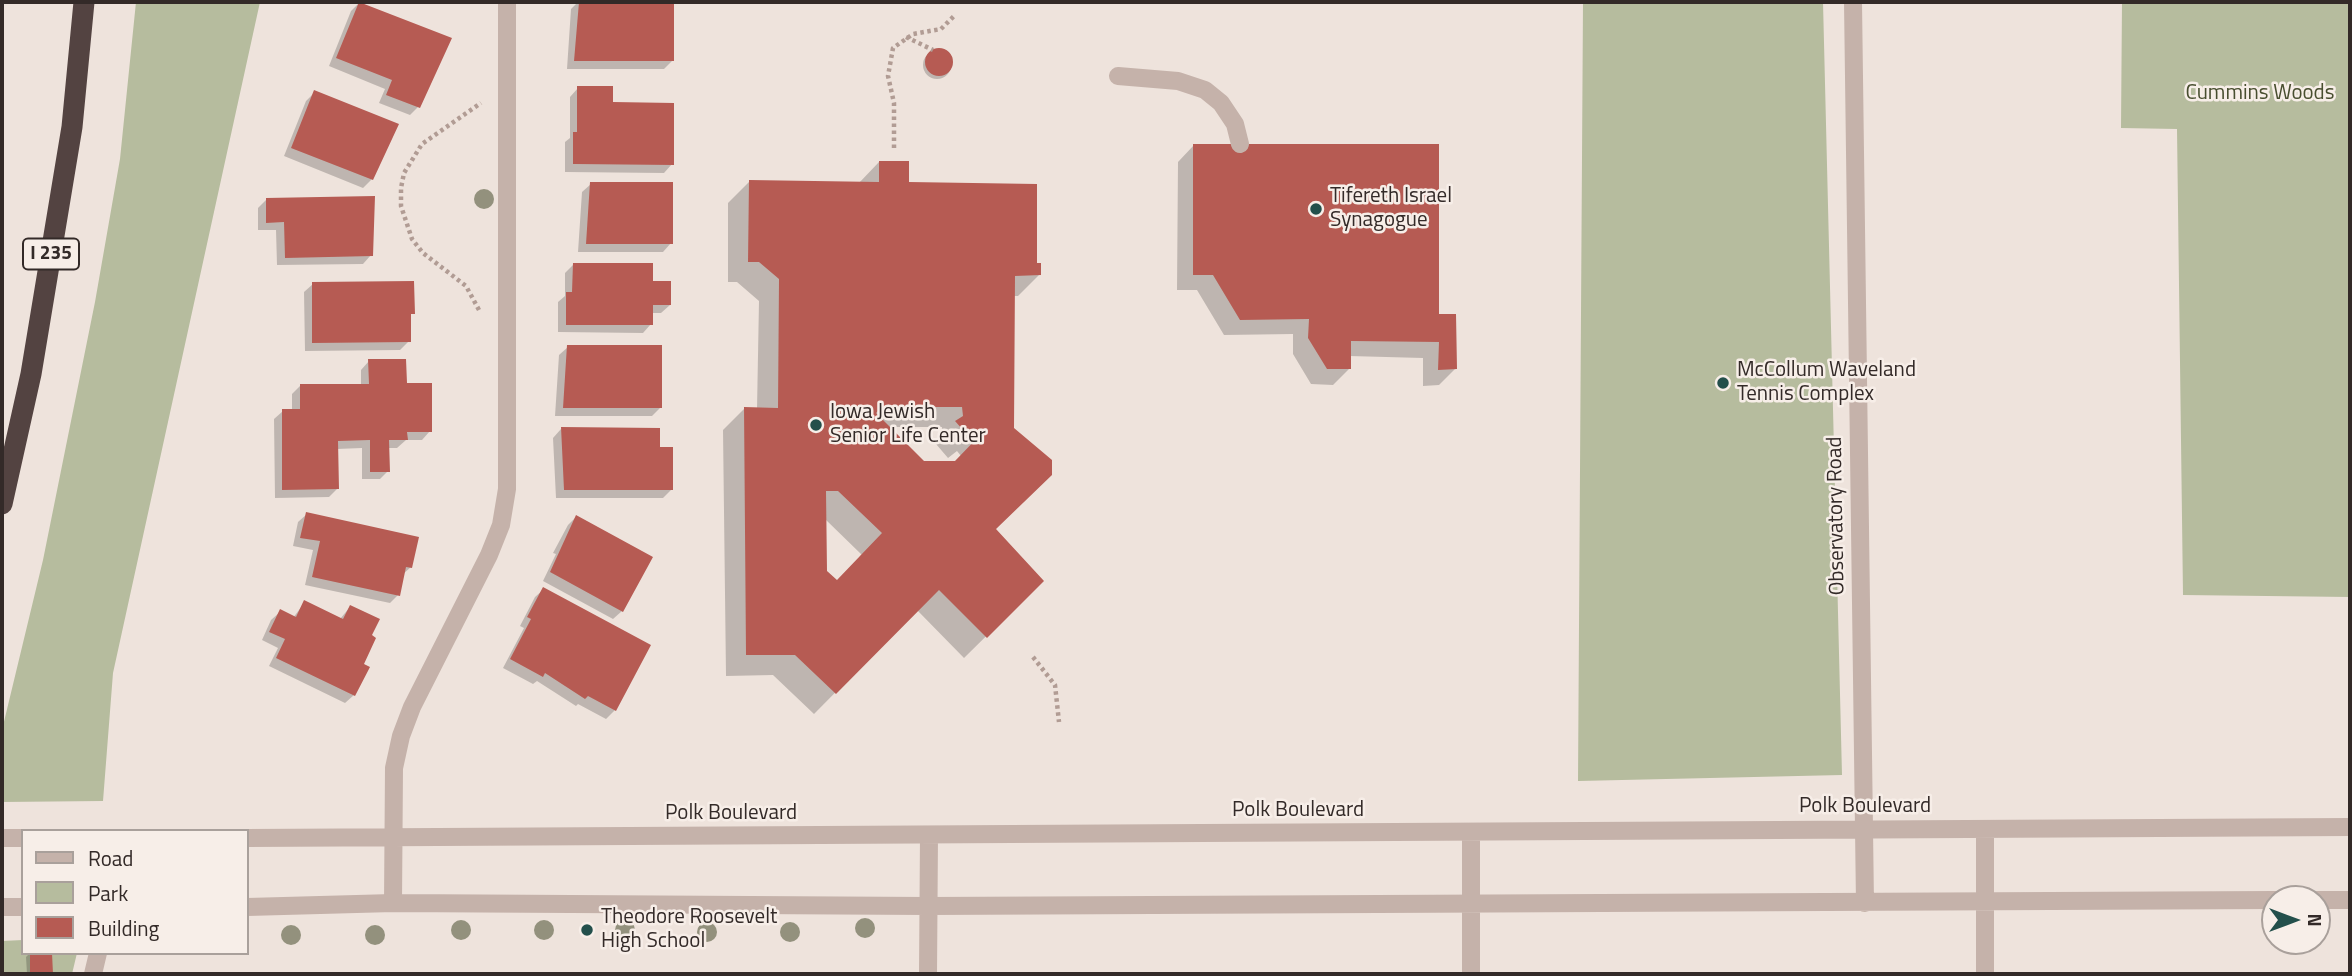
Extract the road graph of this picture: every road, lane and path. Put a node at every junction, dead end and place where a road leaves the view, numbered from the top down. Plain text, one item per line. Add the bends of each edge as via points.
1 (84, 2) edge
2 (507, 2) edge
3 (1853, 2) edge
4 (954, 16) dead end
5 (906, 37) junction
6 (933, 50) dead end
7 (1118, 76) dead end
8 (488, 94) dead end
9 (1240, 144) dead end
10 (894, 148) dead end
11 (481, 317) dead end
12 (2, 504) edge
13 (1033, 657) dead end
14 (1059, 722) dead end
15 (2350, 827) edge
16 (1985, 829) junction
17 (1864, 830) junction
18 (1471, 833) junction
19 (929, 836) junction
20 (2, 838) edge
21 (21, 838) edge
22 (248, 838) edge
23 (392, 839) junction
24 (2331, 900) edge
25 (2350, 900) edge
26 (1985, 901) junction
27 (2261, 901) edge
28 (393, 903) junction
29 (1865, 903) junction
30 (1471, 904) junction
31 (928, 906) junction
32 (248, 907) edge
33 (98, 955) edge
34 (93, 974) edge
35 (928, 974) edge
36 (1471, 974) edge
37 (1985, 974) edge

1 - 12 highway, I 235 via 63,182 31,374
2 - 23 street via 507,489 489,555 401,736 394,768
3 - 17 street, Observatory Road
4 - 5 path via 941,29
5 - 6 path
5 - 10 path via 893,48 888,76 894,103
7 - 9 street via 1178,81 1205,90 1222,103
8 - 11 path via 473,111 422,144 408,165 401,188 401,206 412,239 466,286
13 - 14 path via 1055,685
15 - 16 street, Polk Boulevard
16 - 17 street, Polk Boulevard
16 - 26 street
17 - 18 street, Polk Boulevard
17 - 29 street, Observatory Road
18 - 19 street, Polk Boulevard
18 - 30 street
19 - 23 street, Polk Boulevard
19 - 31 street
20 - 21 street
22 - 23 street, Polk Boulevard
23 - 28 street
24 - 25 street
26 - 27 street
26 - 29 street
26 - 37 street
28 - 31 street
28 - 32 street
29 - 30 street
30 - 31 street
30 - 36 street
31 - 35 street
33 - 34 street

